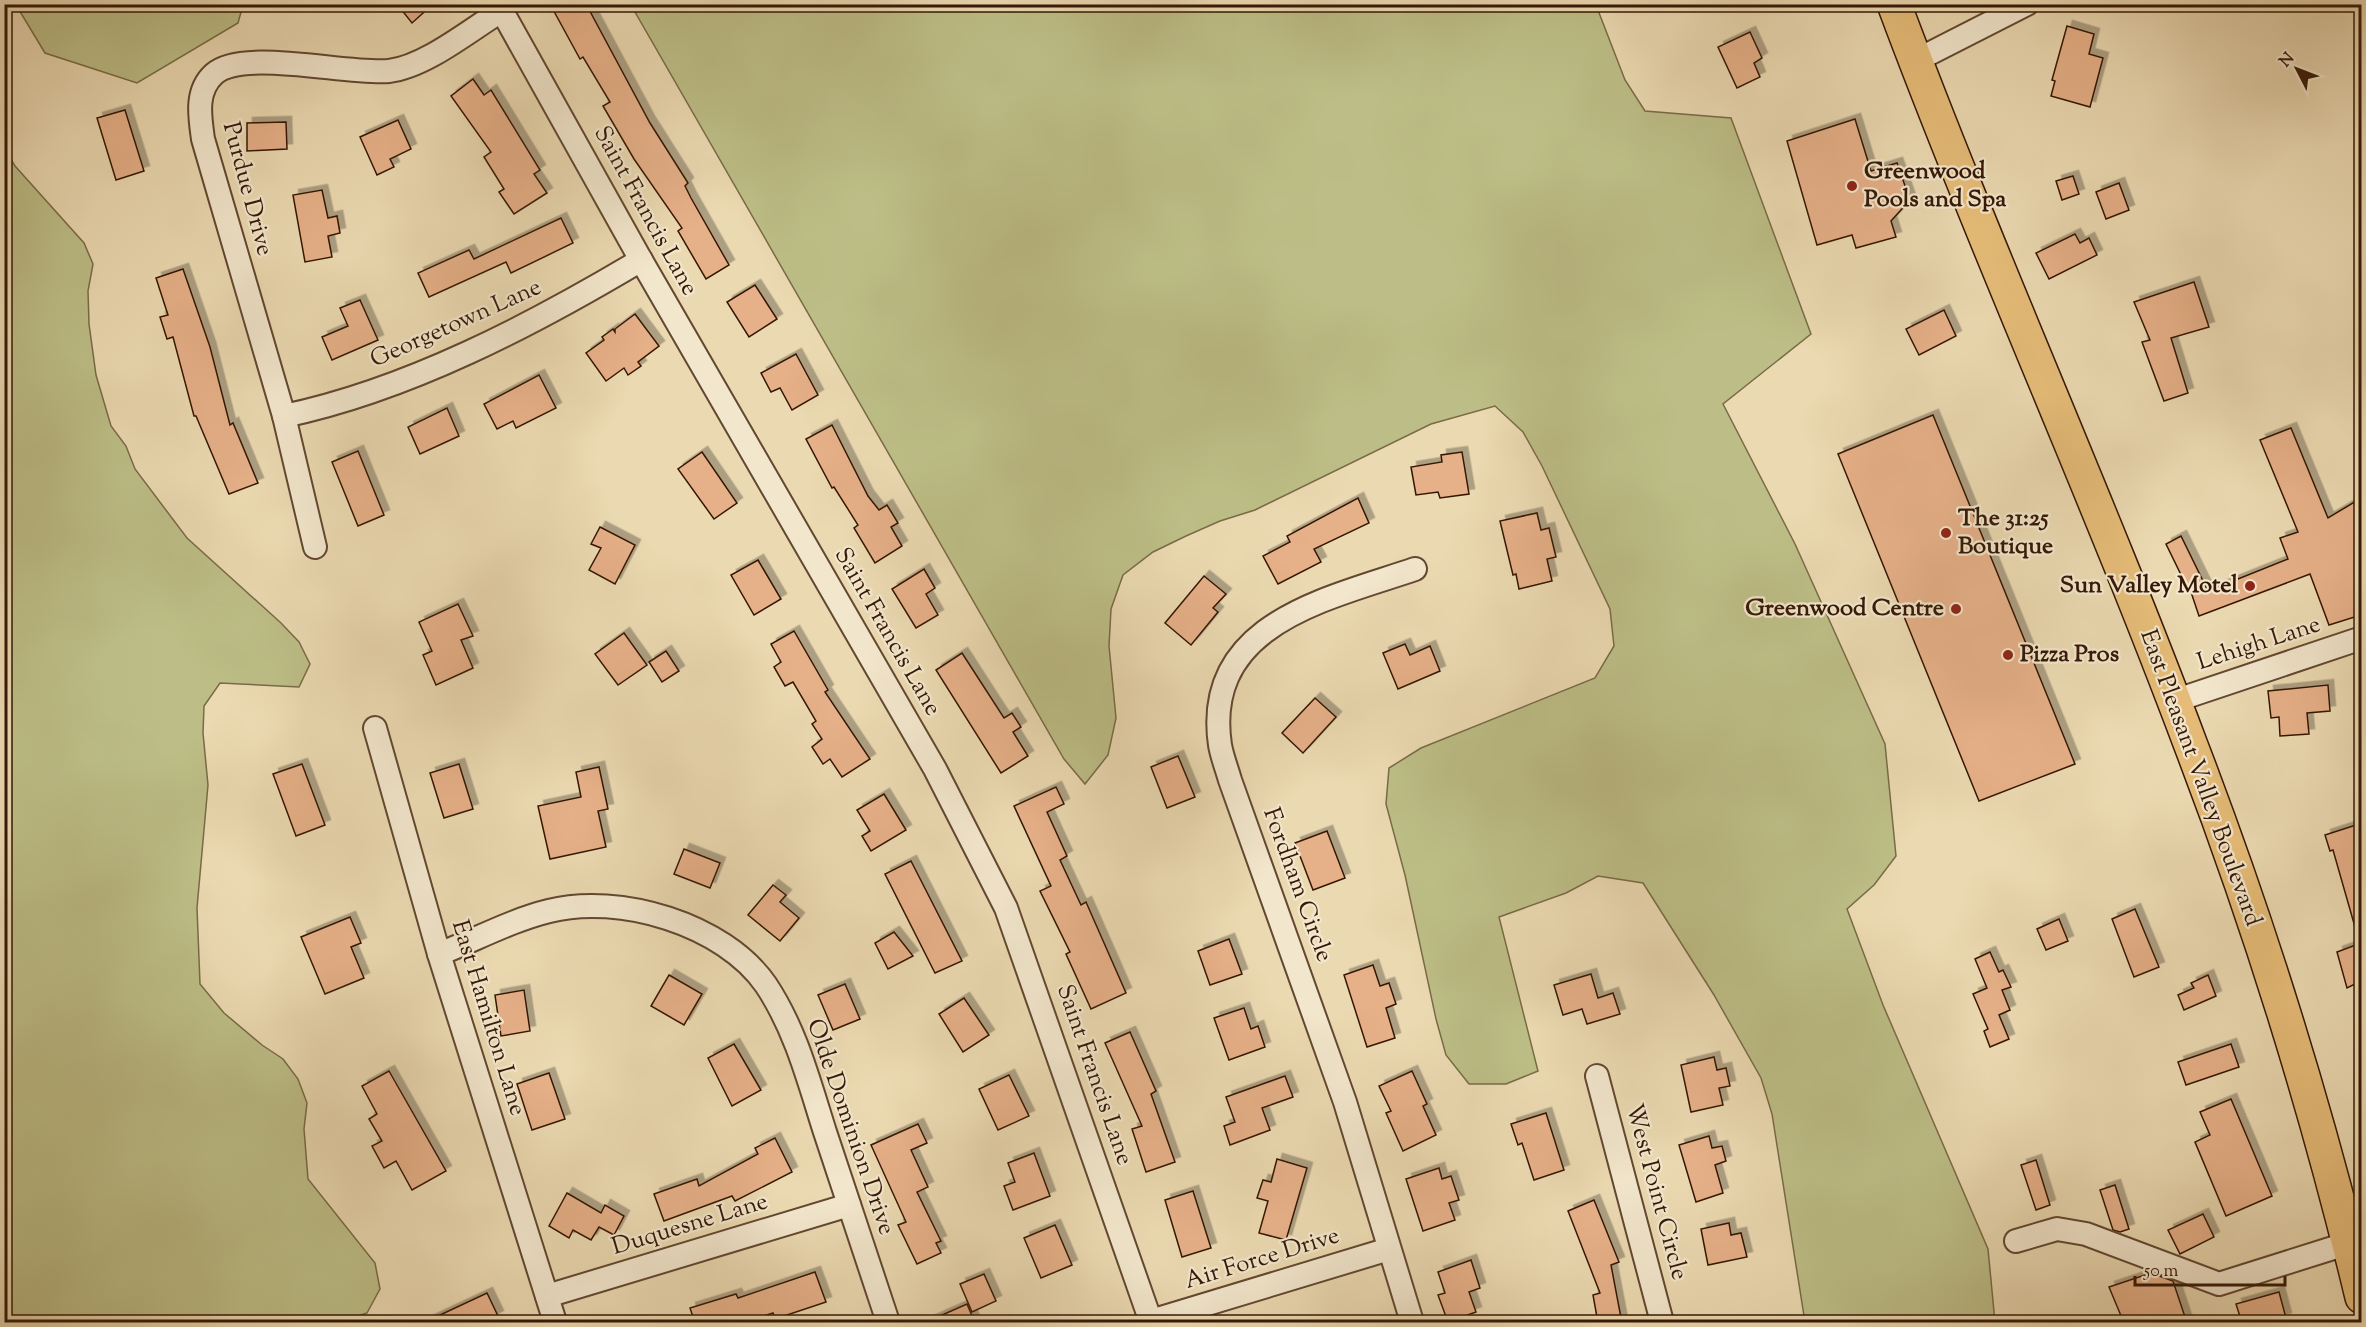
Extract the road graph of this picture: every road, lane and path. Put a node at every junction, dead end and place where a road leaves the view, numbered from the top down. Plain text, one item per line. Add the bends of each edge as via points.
1 (1894, 4) edge
2 (2027, 4) edge
3 (500, 8) edge
4 (1915, 61) junction
5 (641, 260) junction
6 (284, 416) junction
7 (315, 547) dead end
8 (1415, 569) dead end
9 (2361, 638) edge
10 (2174, 701) junction
11 (375, 728) dead end
12 (439, 954) junction
13 (1597, 1076) dead end
14 (849, 1205) junction
15 (2016, 1241) dead end
16 (2349, 1243) junction
17 (1389, 1249) junction
18 (547, 1296) junction
19 (2361, 1297) edge
20 (1151, 1322) edge
21 (555, 1323) edge
22 (888, 1323) edge
23 (1412, 1323) edge
24 (1662, 1323) edge

1 - 4 main road, East Pleasant Valley Boulevard
2 - 4 street
3 - 5 street, Saint Francis Lane
3 - 6 street, Purdue Drive via 409,67 377,71 230,64 213,74 202,91 199,108 203,139
4 - 10 main road, East Pleasant Valley Boulevard
5 - 6 street, Georgetown Lane via 509,333 330,406
5 - 20 street, Saint Francis Lane via 935,768 1006,908
6 - 7 street, Purdue Drive
8 - 17 street, Fordham Circle via 1300,609 1275,623 1249,644 1231,670 1219,706 1220,745 1230,780 1345,1102
9 - 10 street, Lehigh Lane
10 - 16 main road, East Pleasant Valley Boulevard via 2284,1011
11 - 12 street, East Hamilton Lane
12 - 14 street, Olde Dominion Drive via 549,911 590,906 628,908 676,921 708,936 739,958 765,984 794,1036
12 - 18 street, East Hamilton Lane
13 - 24 street, West Point Circle
14 - 18 street, Duquesne Lane
14 - 22 street, Olde Dominion Drive
15 - 16 street via 2057,1229 2086,1234 2219,1284
16 - 19 main road, East Pleasant Valley Boulevard
17 - 20 street, Air Force Drive
17 - 23 street, Fordham Circle
18 - 21 street, East Hamilton Lane

